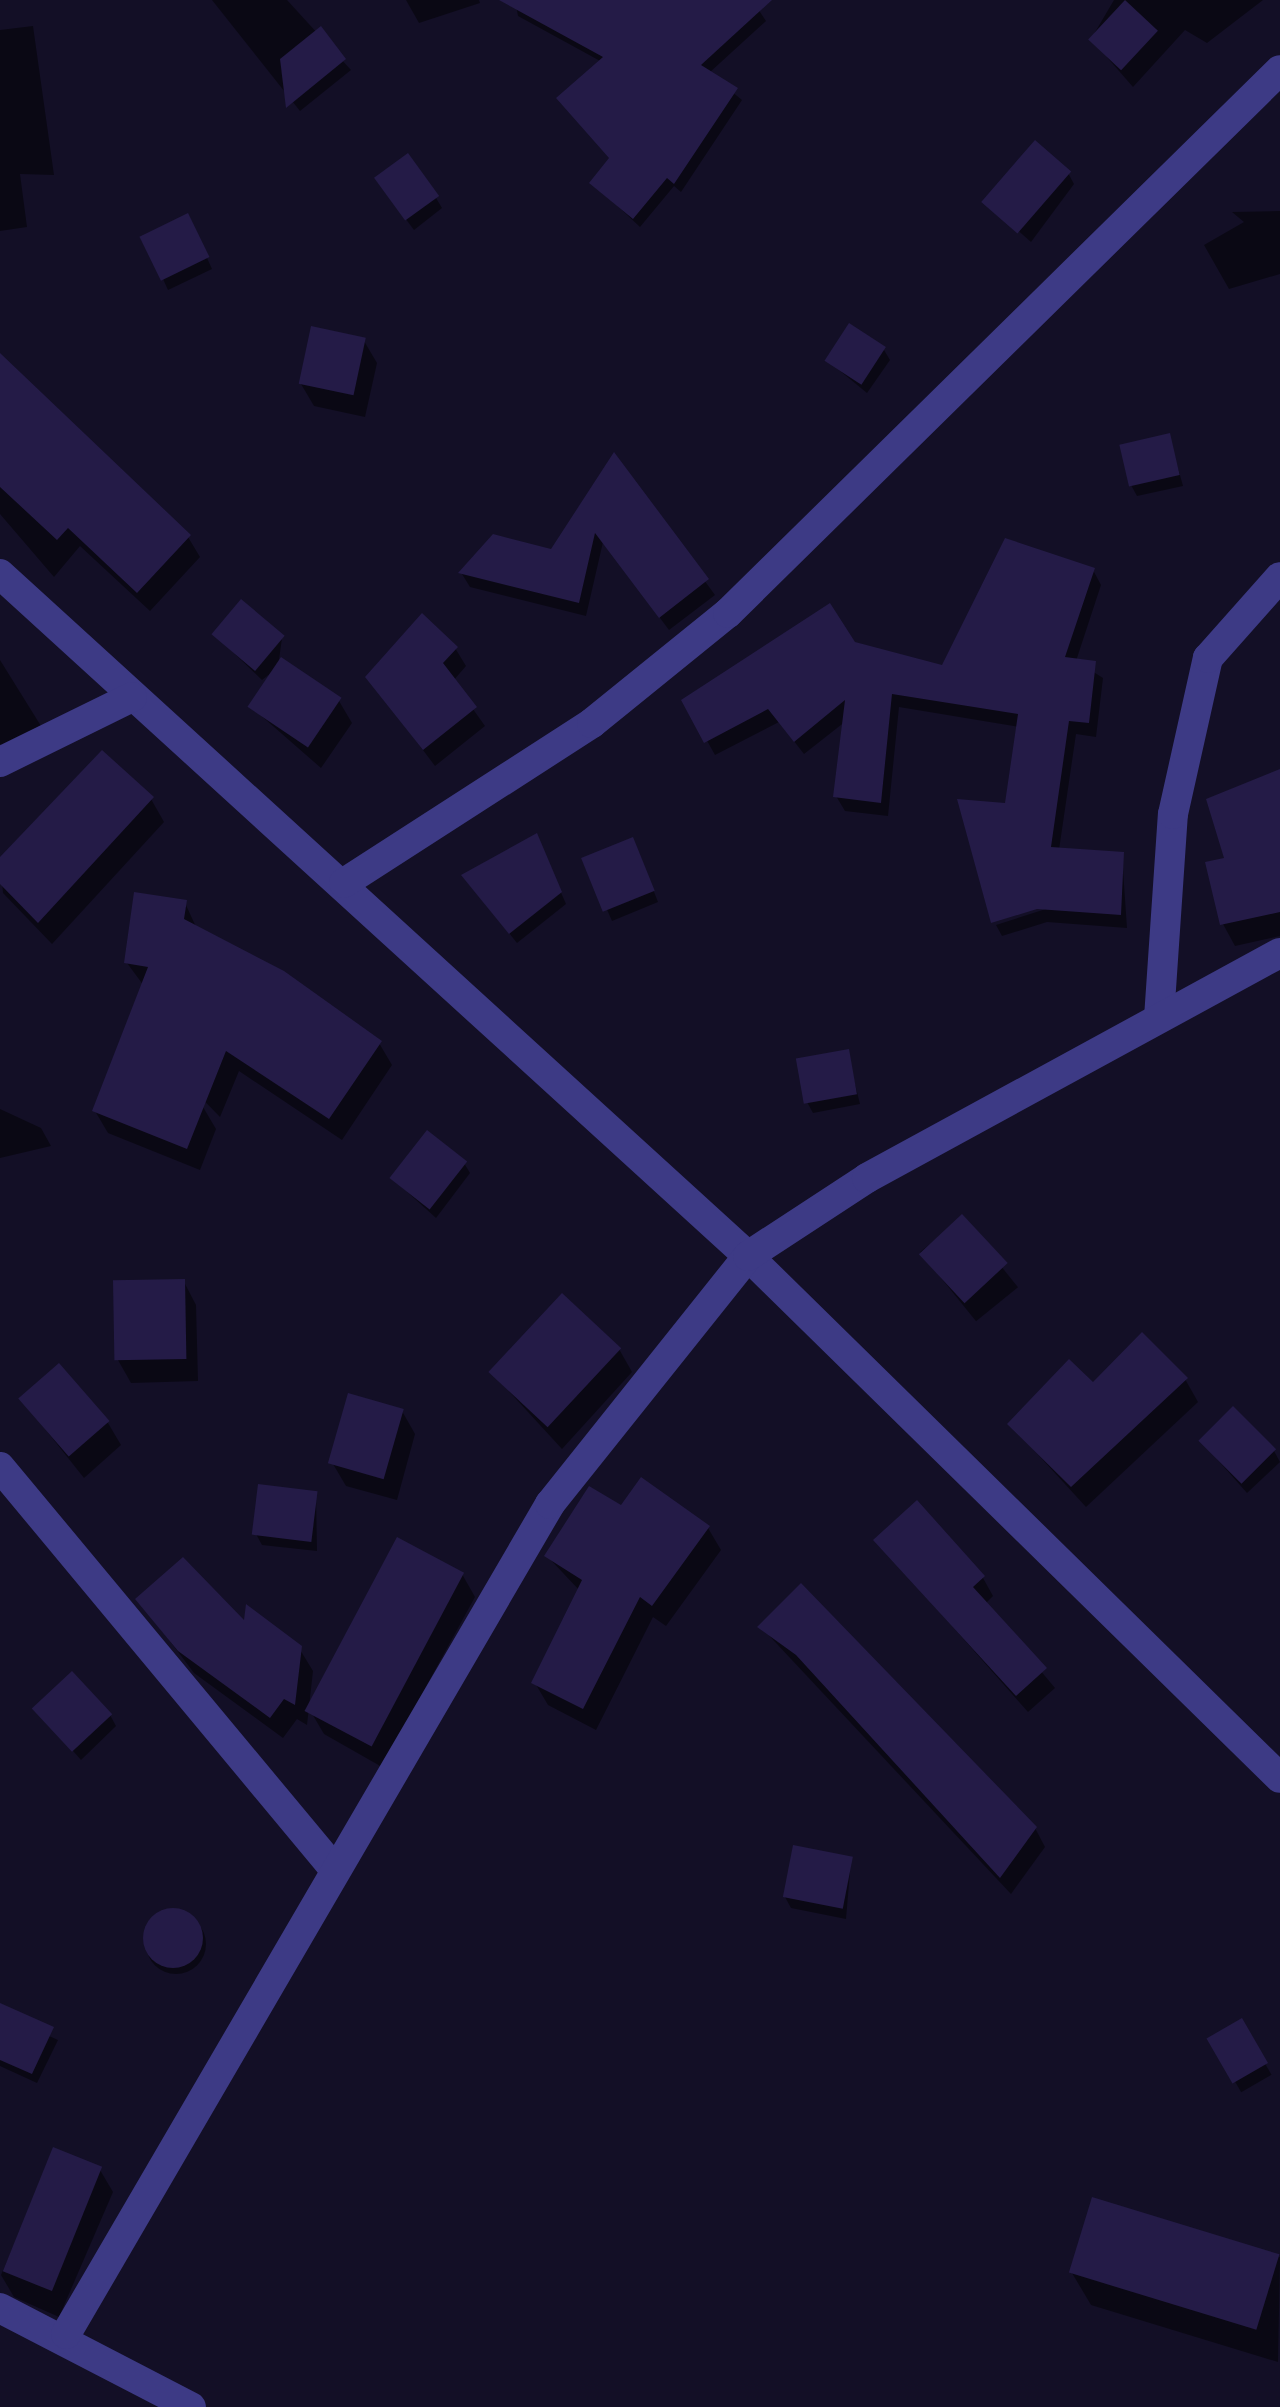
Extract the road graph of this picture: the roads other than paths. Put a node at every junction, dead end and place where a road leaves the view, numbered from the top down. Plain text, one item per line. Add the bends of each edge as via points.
1 (1280, 70) edge
2 (0, 574) edge
3 (1280, 577) edge
4 (132, 697) junction
5 (0, 762) edge
6 (344, 883) junction
7 (1280, 953) edge
8 (1159, 1018) junction
9 (748, 1256) junction
10 (0, 1467) edge
11 (1280, 1778) edge
12 (334, 1870) junction
13 (0, 2308) edge
14 (66, 2333) junction
15 (191, 2407) edge

1 - 6 street via 728,613 592,723
2 - 4 street
3 - 8 street via 1208,658 1173,814
4 - 5 street
4 - 6 street
6 - 9 street
7 - 8 street
8 - 9 street
9 - 11 street
9 - 12 street via 550,1504 411,1759
10 - 12 street
12 - 14 street
13 - 14 street
14 - 15 street

